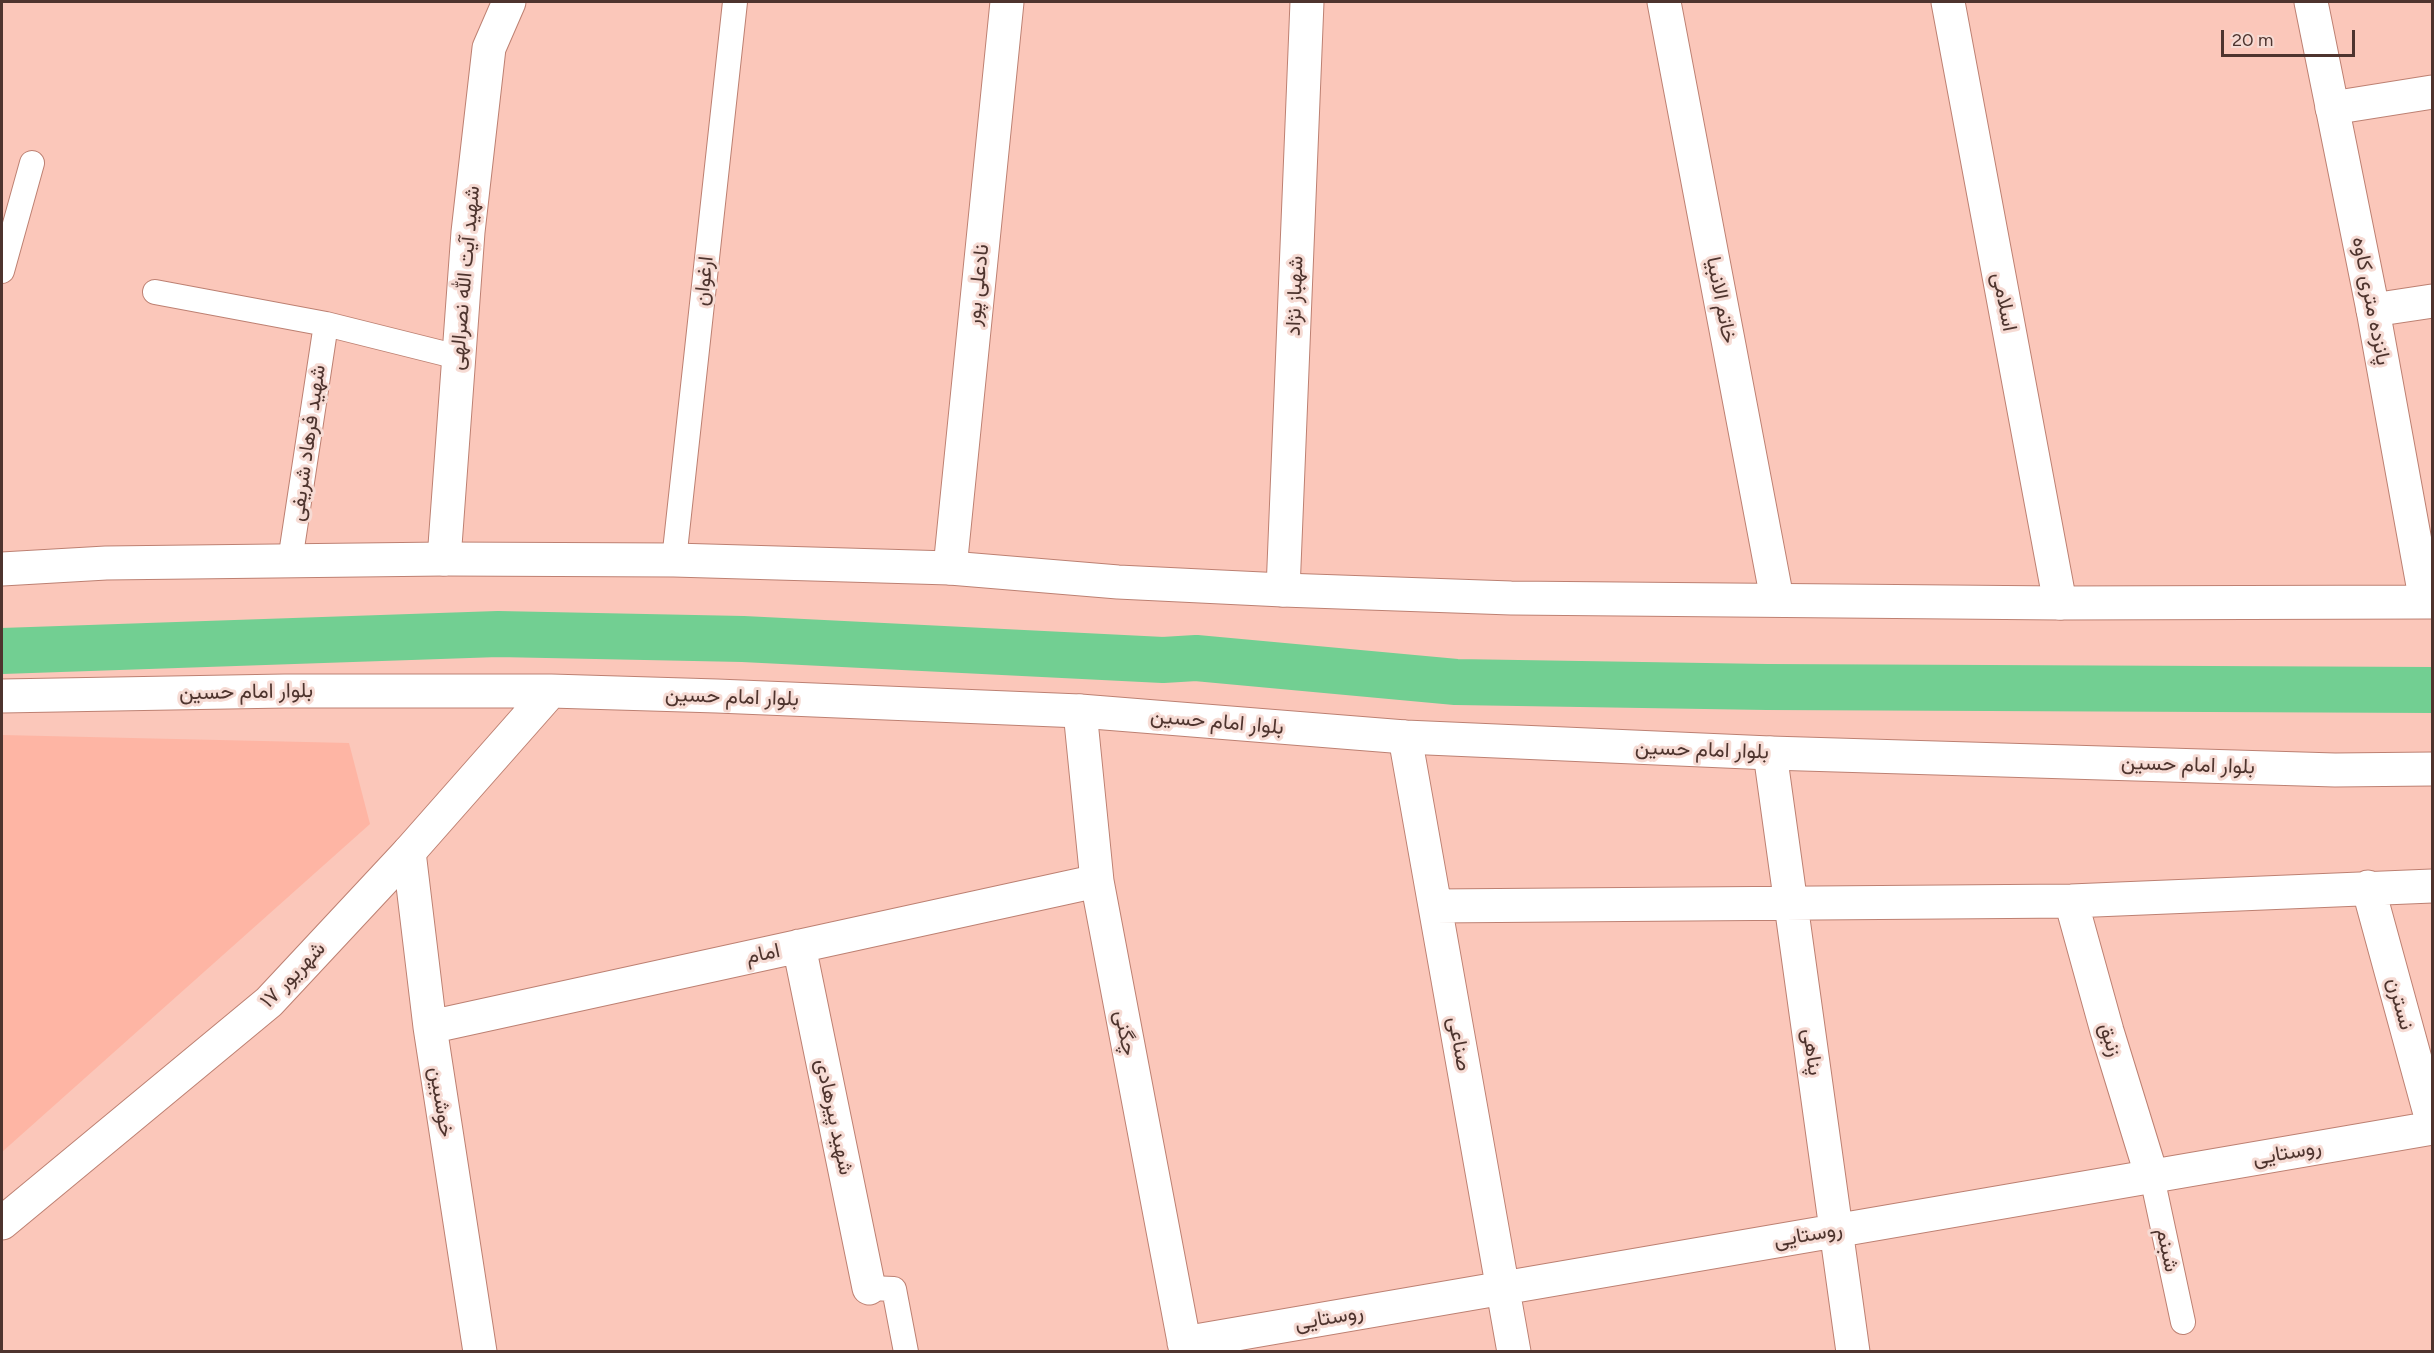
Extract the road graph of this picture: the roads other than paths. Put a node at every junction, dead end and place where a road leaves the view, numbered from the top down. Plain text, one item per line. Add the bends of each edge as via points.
1 (509, 2) edge
2 (735, 2) edge
3 (1007, 2) edge
4 (1307, 2) edge
5 (1664, 2) edge
6 (1948, 2) edge
7 (2311, 2) edge
8 (2433, 92) edge
9 (2332, 108) junction
10 (32, 163) dead end
11 (2, 271) edge
12 (155, 292) dead end
13 (2433, 301) edge
14 (2373, 310) junction
15 (326, 324) junction
16 (458, 357) junction
17 (444, 559) junction
18 (674, 560) junction
19 (290, 561) junction
20 (950, 568) junction
21 (2, 569) edge
22 (1283, 590) junction
23 (1778, 599) junction
24 (2429, 602) edge
25 (2060, 603) junction
26 (551, 691) junction
27 (2, 696) edge
28 (1080, 711) junction
29 (1405, 737) junction
30 (1770, 753) junction
31 (2433, 770) edge
32 (409, 852) junction
33 (1097, 881) junction
34 (2433, 886) edge
35 (2368, 887) junction
36 (2071, 902) junction
37 (1791, 904) junction
38 (1435, 906) junction
39 (799, 946) junction
40 (430, 1027) junction
41 (2433, 1121) edge
42 (2433, 1128) edge
43 (2152, 1177) junction
44 (2, 1222) edge
45 (1836, 1230) junction
46 (870, 1288) joint
47 (1503, 1288) junction
48 (2182, 1322) dead end
49 (1185, 1347) edge
50 (480, 1352) edge
51 (906, 1352) edge
52 (1514, 1352) edge
53 (1853, 1352) edge

1 - 16 street, شهید آیت الله نصرالهی via 489,48
2 - 18 lane, ارغوان
3 - 20 street, نادعلی پور
4 - 22 street, شهباز نژاد
5 - 23 street, خاتم الانبیا
6 - 25 street, اسلامی
7 - 9 street, پانزده متری کاوه
8 - 9 street
9 - 14 street, پانزده متری کاوه
10 - 11 lane
12 - 15 lane
13 - 14 street
14 - 24 street, پانزده متری کاوه
15 - 16 lane
15 - 19 lane, شهید فرهاد شریفی
16 - 17 street, شهید آیت الله نصرالهی
17 - 18 street
17 - 19 street
18 - 20 street
19 - 21 street via 106,563
20 - 22 street
22 - 23 street via 1510,598
23 - 25 street
24 - 25 street
26 - 27 street, بلوار امام حسین
26 - 28 street, بلوار امام حسین
26 - 32 street, ۱۷ شهریور
28 - 29 street, بلوار امام حسین
28 - 33 street, چگنی
29 - 30 street, بلوار امام حسین
29 - 38 street, صناعی
30 - 31 street, بلوار امام حسین
30 - 37 street, پناهی
32 - 40 street, خوشبین
32 - 44 street, ۱۷ شهریور via 269,1002
33 - 39 street, امام
33 - 49 street, چگنی
34 - 35 street
35 - 36 street
35 - 41 street, نسترن
36 - 37 street
36 - 43 street, زنبق
37 - 38 street
37 - 45 street, پناهی
38 - 47 street, صناعی
39 - 40 street, امام
39 - 46 street, شهید پیرهادی
40 - 50 street, خوشبین
42 - 43 street, روستایی
43 - 45 street, روستایی
43 - 48 lane, شبنم
45 - 47 street, روستایی
45 - 53 street, پناهی
46 - 51 lane via 894,1289
47 - 49 street, روستایی
47 - 52 street, صناعی

